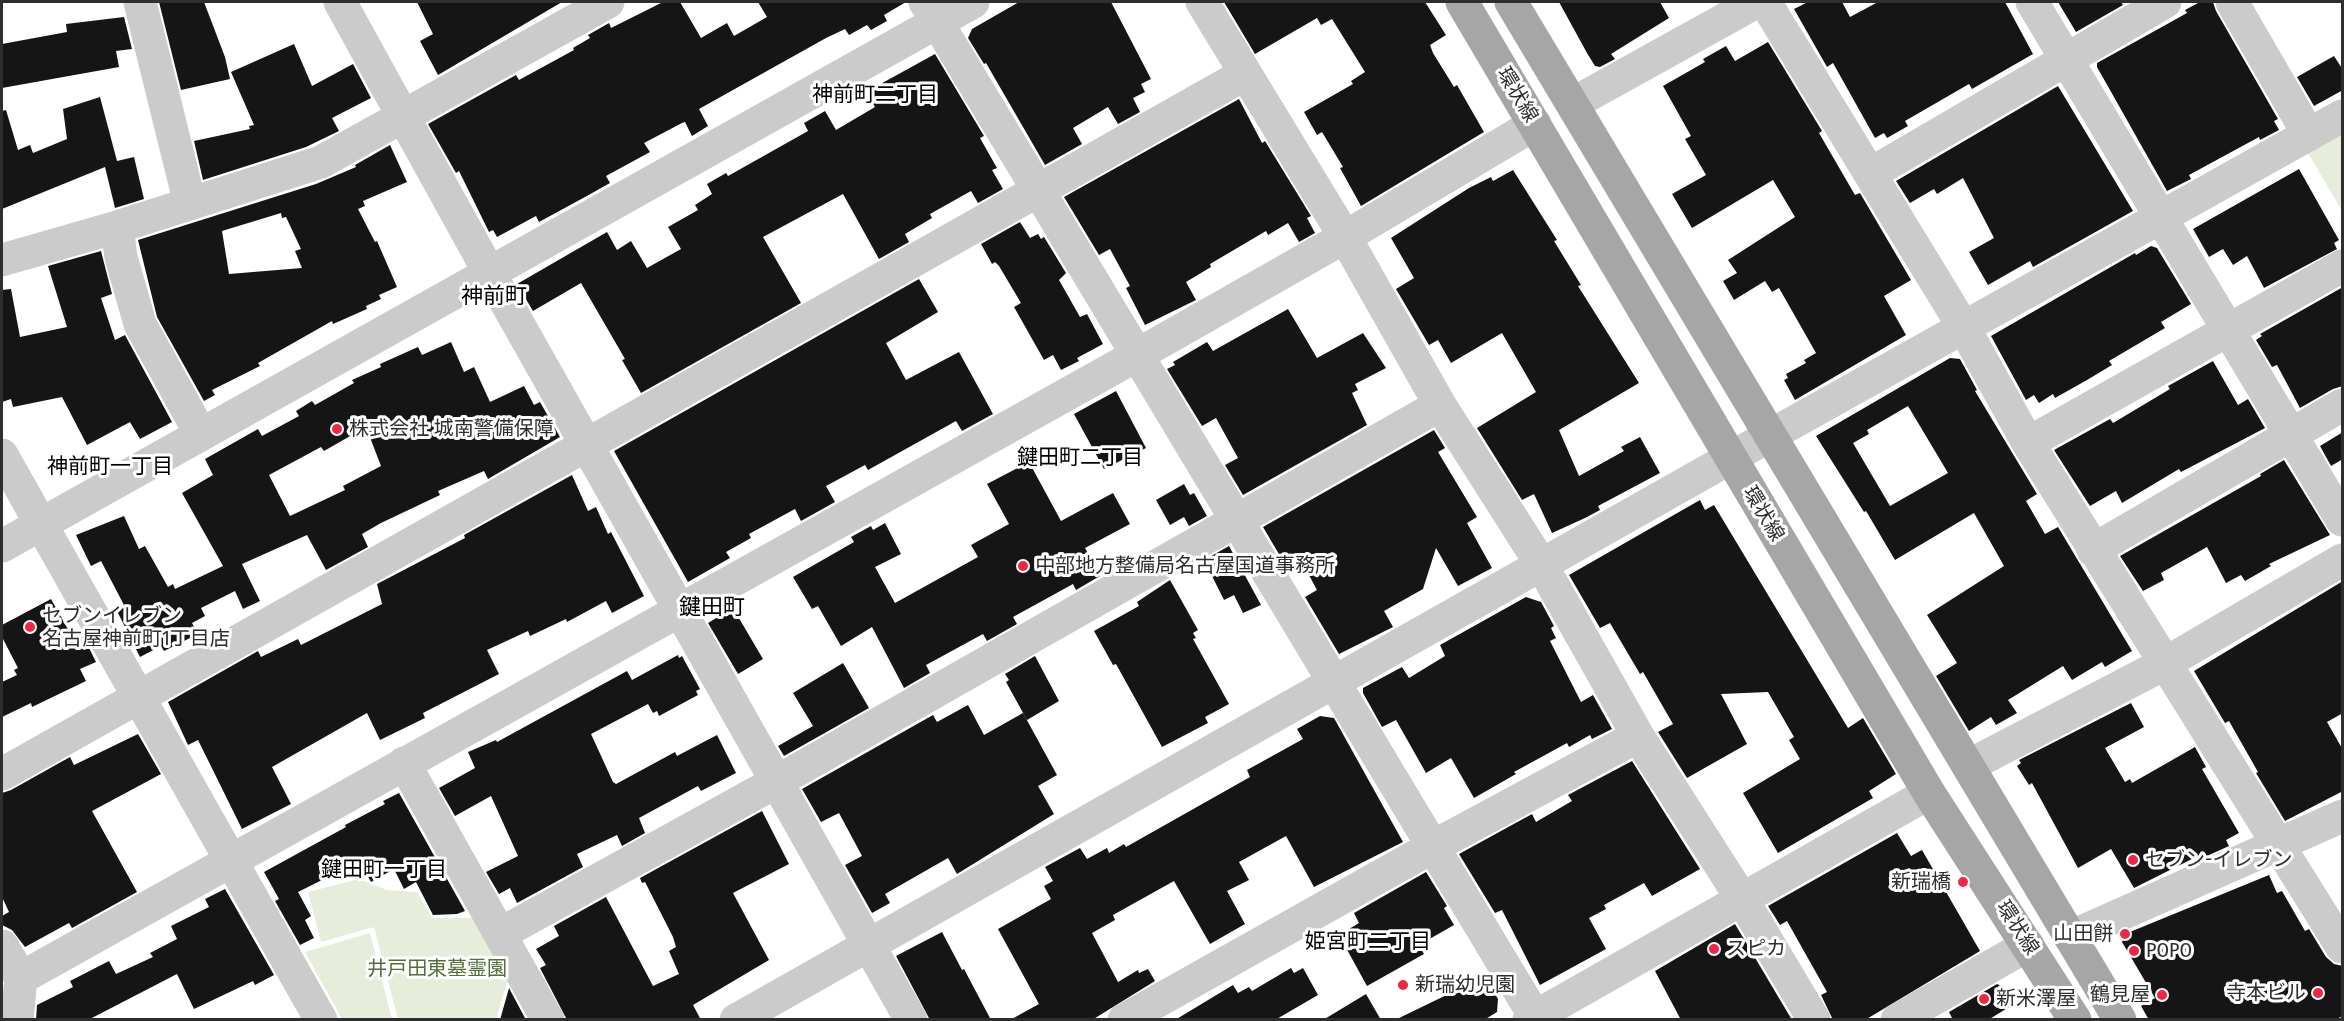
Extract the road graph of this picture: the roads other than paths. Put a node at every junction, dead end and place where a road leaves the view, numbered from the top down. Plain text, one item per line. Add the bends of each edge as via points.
1 (140, 2) edge
2 (340, 2) edge
3 (608, 2) edge
4 (973, 2) edge
5 (1202, 2) edge
6 (1462, 2) edge
7 (1511, 2) edge
8 (1756, 2) edge
9 (1765, 2) edge
10 (2032, 2) edge
11 (2165, 2) edge
12 (2232, 2) edge
13 (931, 12) edge
14 (2067, 57) junction
15 (1245, 74) junction
16 (1574, 104) junction
17 (402, 116) junction
18 (2343, 116) edge
19 (1535, 124) junction
20 (2309, 135) junction
21 (1870, 174) junction
22 (1039, 191) junction
23 (190, 204) junction
24 (2163, 215) junction
25 (117, 227) junction
26 (1346, 237) junction
27 (2, 260) edge
28 (2343, 266) edge
29 (489, 272) junction
30 (1964, 328) junction
31 (2228, 330) junction
32 (1139, 354) junction
33 (1440, 405) junction
34 (2343, 405) edge
35 (200, 433) junction
36 (2291, 434) junction
37 (1771, 435) junction
38 (2028, 443) junction
39 (587, 445) junction
40 (2, 455) edge
41 (1730, 458) junction
42 (1238, 519) junction
43 (2343, 520) edge
44 (40, 523) junction
45 (2, 546) edge
46 (2094, 550) junction
47 (2343, 560) edge
48 (1541, 564) junction
49 (681, 610) junction
50 (2164, 664) junction
51 (1334, 681) junction
52 (138, 697) junction
53 (1638, 736) junction
54 (404, 763) junction
55 (1970, 765) junction
56 (2, 774) edge
57 (776, 782) junction
58 (1929, 793) junction
59 (2343, 816) edge
60 (2279, 844) junction
61 (1434, 846) junction
62 (232, 859) junction
63 (1742, 899) junction
64 (500, 934) junction
65 (2070, 937) junction
66 (869, 943) junction
67 (2028, 945) junction
68 (2, 946) edge
69 (2343, 947) edge
70 (21, 978) junction
71 (1534, 1018) edge
72 (17, 1020) edge
73 (321, 1020) edge
74 (548, 1020) edge
75 (736, 1020) edge
76 (911, 1020) edge
77 (1124, 1020) edge
78 (1814, 1020) edge
79 (1897, 1020) edge
80 (2075, 1020) edge
81 (2120, 1020) edge

1 - 23 street
2 - 17 street
3 - 17 street
4 - 13 street
5 - 15 street
6 - 19 main road, 環状線
7 - 16 main road, 環状線
8 - 16 street
9 - 21 street
10 - 14 street
11 - 14 street
12 - 20 street
13 - 22 street
13 - 29 street
14 - 21 street
14 - 24 street
15 - 22 street
15 - 26 street
16 - 37 main road, 環状線
17 - 23 street via 321,162
17 - 29 street
18 - 20 street
19 - 26 street
19 - 41 main road, 環状線
20 - 24 street
21 - 30 street
22 - 32 street
22 - 39 street
23 - 25 street
24 - 30 street
24 - 31 street
25 - 27 street
25 - 35 street via 121,257 141,324
26 - 32 street
26 - 33 street
28 - 31 street
29 - 35 street
29 - 39 street
30 - 37 street
30 - 38 street
31 - 36 street
31 - 38 street
32 - 42 street
32 - 49 street
33 - 42 street
33 - 48 street
34 - 36 street
35 - 44 street
36 - 43 street
36 - 46 street
37 - 41 street
37 - 55 main road, 環状線
38 - 46 street
39 - 49 street
39 - 52 street
40 - 44 street
41 - 48 street
41 - 58 main road, 環状線
42 - 51 street
42 - 57 street
44 - 45 street
44 - 52 street
46 - 50 street
47 - 50 street
48 - 51 street
48 - 53 street
49 - 54 street
49 - 57 street
50 - 55 street
50 - 60 street
51 - 61 street
51 - 66 street
52 - 56 street
52 - 62 street
53 - 61 street
53 - 63 street
54 - 62 street
54 - 64 street
55 - 65 main road, 環状線
57 - 64 street
57 - 66 street
58 - 63 street
58 - 67 main road, 環状線
59 - 60 street
60 - 65 street
60 - 69 street
61 - 71 street
61 - 77 street
62 - 70 street
62 - 73 street
63 - 71 street
63 - 78 street
64 - 74 street
65 - 81 main road, 環状線
66 - 75 street
66 - 76 street
67 - 79 street
67 - 80 main road, 環状線
68 - 70 street
70 - 72 street

